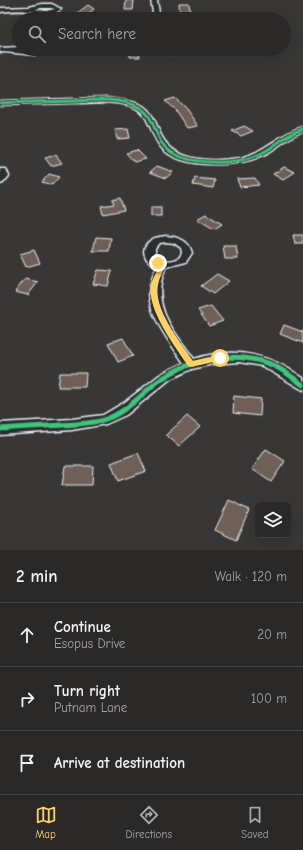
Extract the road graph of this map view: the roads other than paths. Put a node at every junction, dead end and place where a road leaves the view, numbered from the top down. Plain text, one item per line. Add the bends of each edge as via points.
1 (154, 0) edge
2 (29, 9) dead end
3 (0, 10) edge
4 (156, 12) edge
5 (12, 49) edge
6 (0, 50) edge
7 (0, 103) edge
8 (303, 129) edge
9 (0, 171) edge
10 (0, 181) edge
11 (163, 264) dead end
12 (191, 364) junction
13 (303, 385) edge
14 (0, 429) edge

1 - 4 street
2 - 3 street
5 - 6 street
7 - 8 street via 107,100 125,102 141,108 149,115 164,146 176,154 198,161 222,163 244,160 263,153 282,139
9 - 10 street via 3,171 5,176
11 - 12 street via 154,293 158,310
12 - 13 street via 220,358 243,358 264,362
12 - 14 street via 165,377 116,415 103,420 59,426

